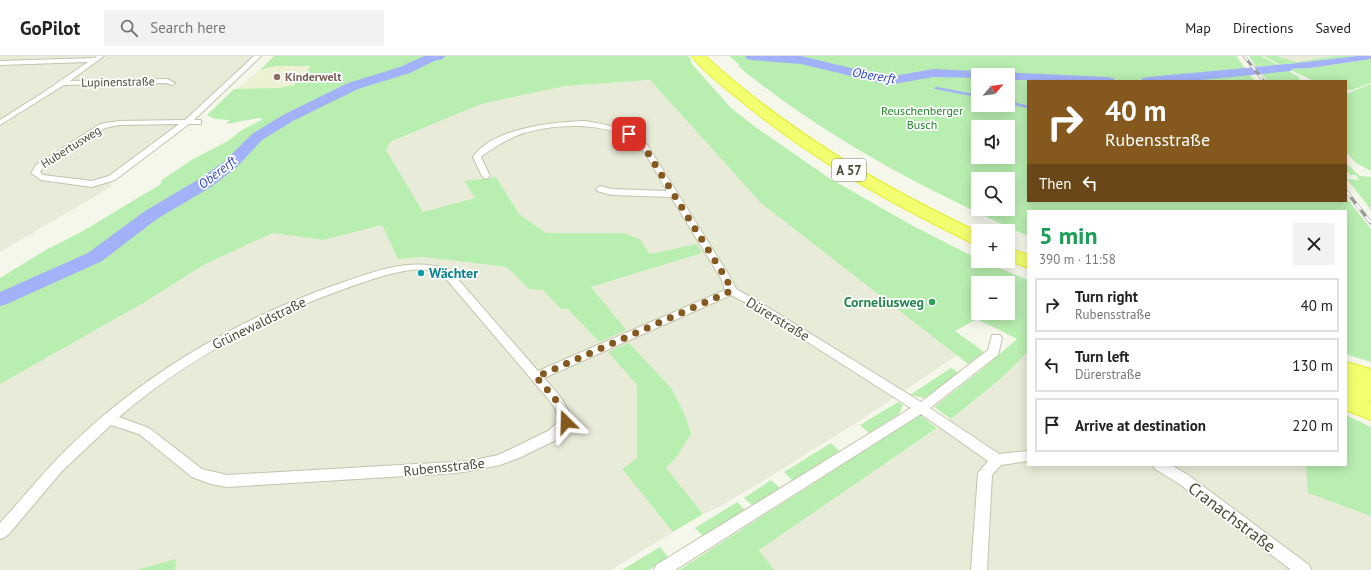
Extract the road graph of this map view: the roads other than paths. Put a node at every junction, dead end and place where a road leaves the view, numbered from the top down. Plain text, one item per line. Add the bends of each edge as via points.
1 (258, 56) edge
2 (699, 57) edge
3 (714, 57) edge
4 (98, 58) edge
5 (0, 63) edge
6 (64, 83) junction
7 (172, 83) dead end
8 (1, 121) edge
9 (187, 122) junction
10 (198, 122) dead end
11 (486, 176) dead end
12 (600, 189) dead end
13 (674, 194) junction
14 (974, 224) edge
15 (971, 236) edge
16 (1015, 243) edge
17 (1027, 249) edge
18 (1015, 256) edge
19 (1027, 262) edge
20 (731, 291) junction
21 (996, 338) dead end
22 (1347, 369) edge
23 (536, 377) junction
24 (1371, 377) edge
25 (1347, 385) edge
26 (1371, 393) edge
27 (1347, 400) edge
28 (921, 408) junction
29 (1371, 412) edge
30 (109, 419) junction
31 (1027, 456) edge
32 (996, 460) junction
33 (1162, 466) edge
34 (0, 533) edge
35 (662, 570) edge
36 (979, 570) edge
37 (1303, 570) edge

1 - 9 street, Hubertusweg
2 - 15 highway, A 57 via 745,99 775,122 912,206
3 - 14 highway, A 57 via 753,91 827,144 922,198
4 - 5 street
4 - 6 street, Lupinenstraße
6 - 7 street, Lupinenstraße
6 - 8 street, Lupinenstraße
9 - 9 street, Hubertusweg via 107,180 86,184 41,177 35,173 39,167 103,126 119,123
9 - 10 street, Hubertusweg
11 - 13 street, Dürerstraße via 479,154 502,139 547,126 597,125 622,132 640,141
12 - 13 street via 612,192
13 - 20 street, Dürerstraße via 727,280
16 - 17 highway
18 - 19 highway
20 - 23 street
20 - 28 street, Dürerstraße
21 - 28 street via 994,352
22 - 24 highway
23 - 30 street, Grünewaldstraße via 445,272 432,267 410,266 365,278 321,294 243,328 174,369
23 - 30 street, Rubensstraße via 565,415 566,422 561,428 553,435 500,460 456,468 227,481 197,473 144,431
25 - 26 highway
27 - 29 highway
28 - 32 street
28 - 35 street
30 - 34 street, Grünewaldstraße via 51,474
31 - 32 street
32 - 36 street via 988,468 984,480
33 - 37 street, Cranachstraße via 1183,479

